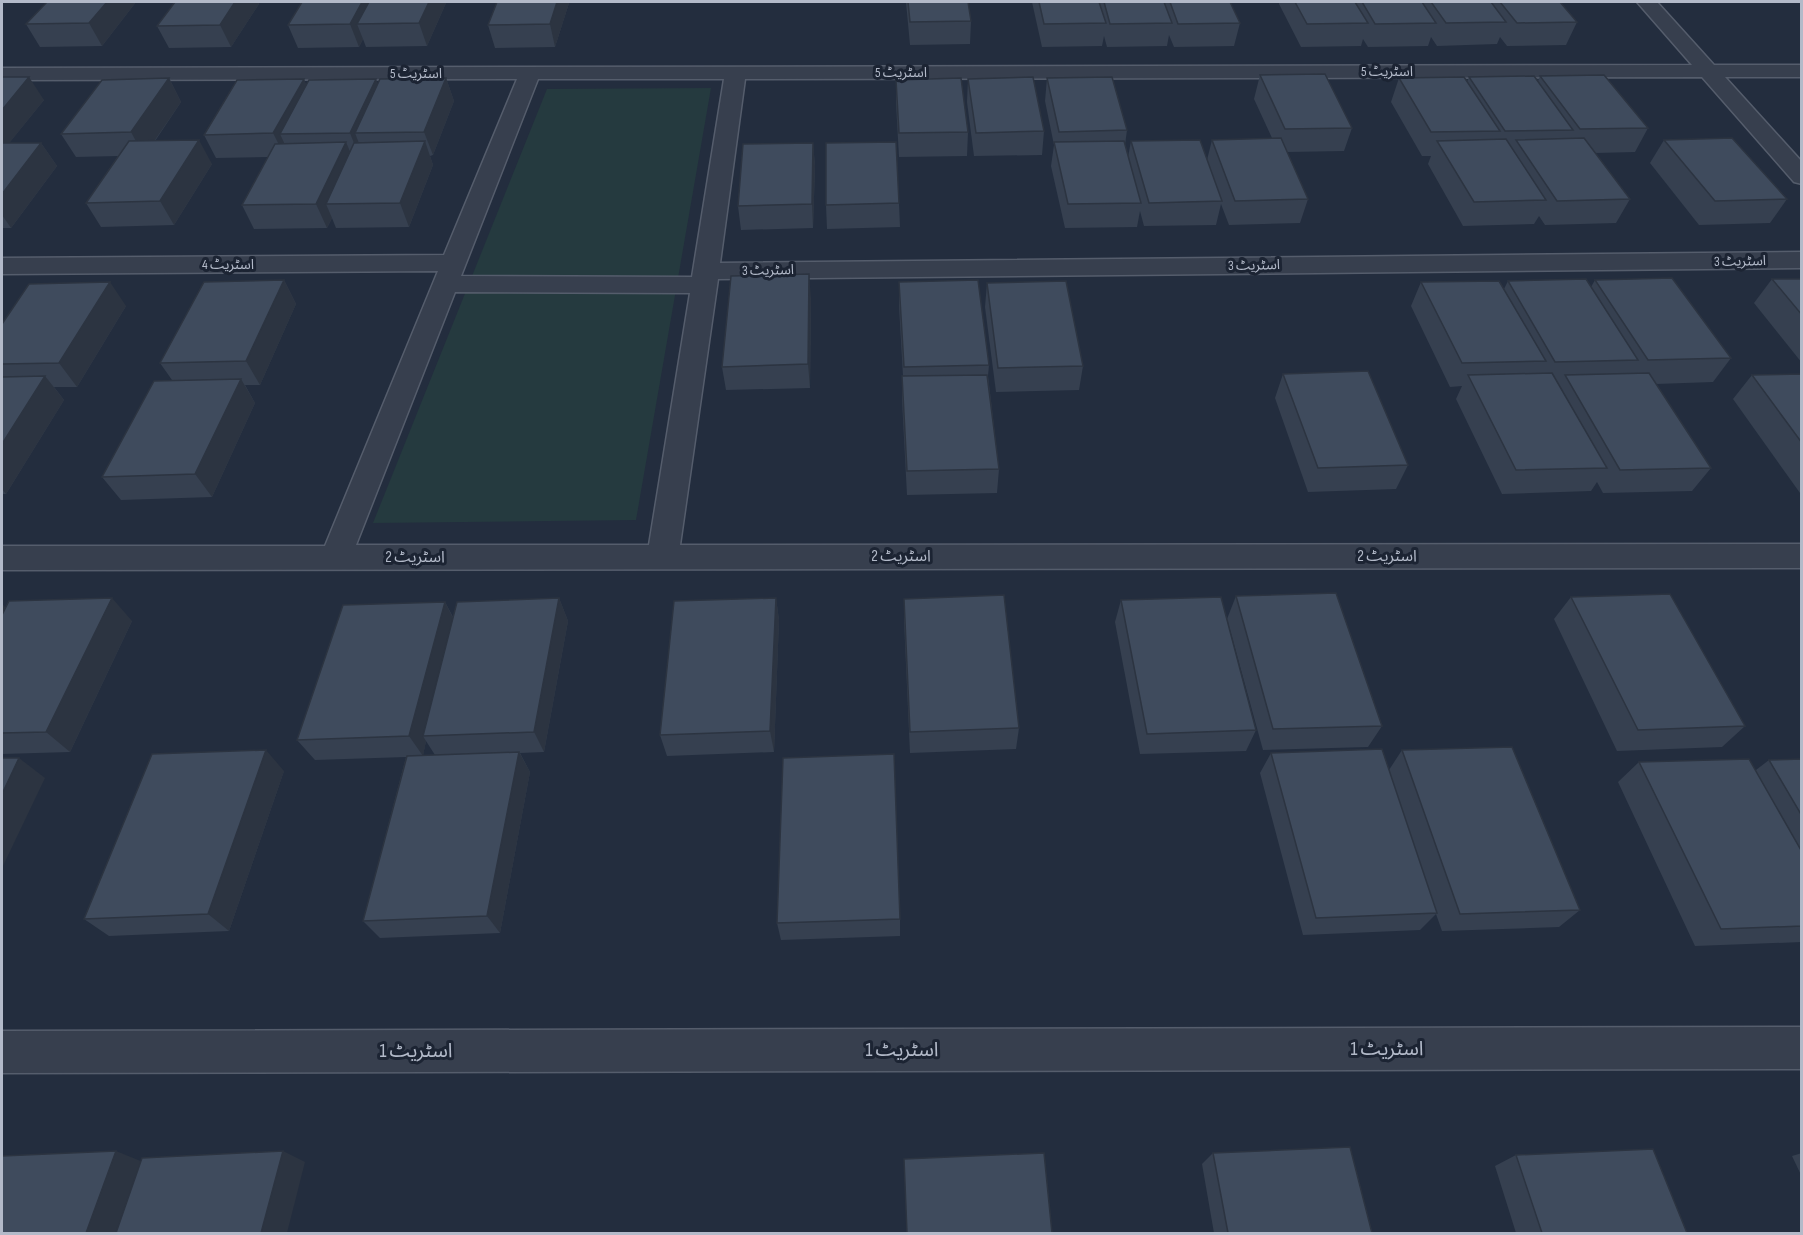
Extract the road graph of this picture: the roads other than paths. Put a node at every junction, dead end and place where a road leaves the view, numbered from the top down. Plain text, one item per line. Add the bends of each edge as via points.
1 (1647, 2) edge
2 (1708, 71) junction
3 (1802, 71) edge
4 (736, 72) junction
5 (530, 73) junction
6 (2, 74) edge
7 (1802, 177) edge
8 (1802, 260) edge
9 (2, 266) edge
10 (450, 273) junction
11 (705, 278) junction
12 (663, 556) junction
13 (1802, 556) edge
14 (336, 557) junction
15 (2, 558) edge
16 (1802, 1048) edge
17 (2, 1052) edge

1 - 2 street
2 - 3 street, اسٹریٹ 5
2 - 4 street, اسٹریٹ 5
2 - 7 street
4 - 5 street, اسٹریٹ 5
4 - 11 street
5 - 6 street, اسٹریٹ 5
5 - 10 street
8 - 11 street, اسٹریٹ 3
9 - 10 street, اسٹریٹ 4
10 - 11 street, اسٹریٹ 3
10 - 14 street
11 - 12 street
12 - 13 street, اسٹریٹ 2
12 - 14 street, اسٹریٹ 2
14 - 15 street, اسٹریٹ 2
16 - 17 street, اسٹریٹ 1

